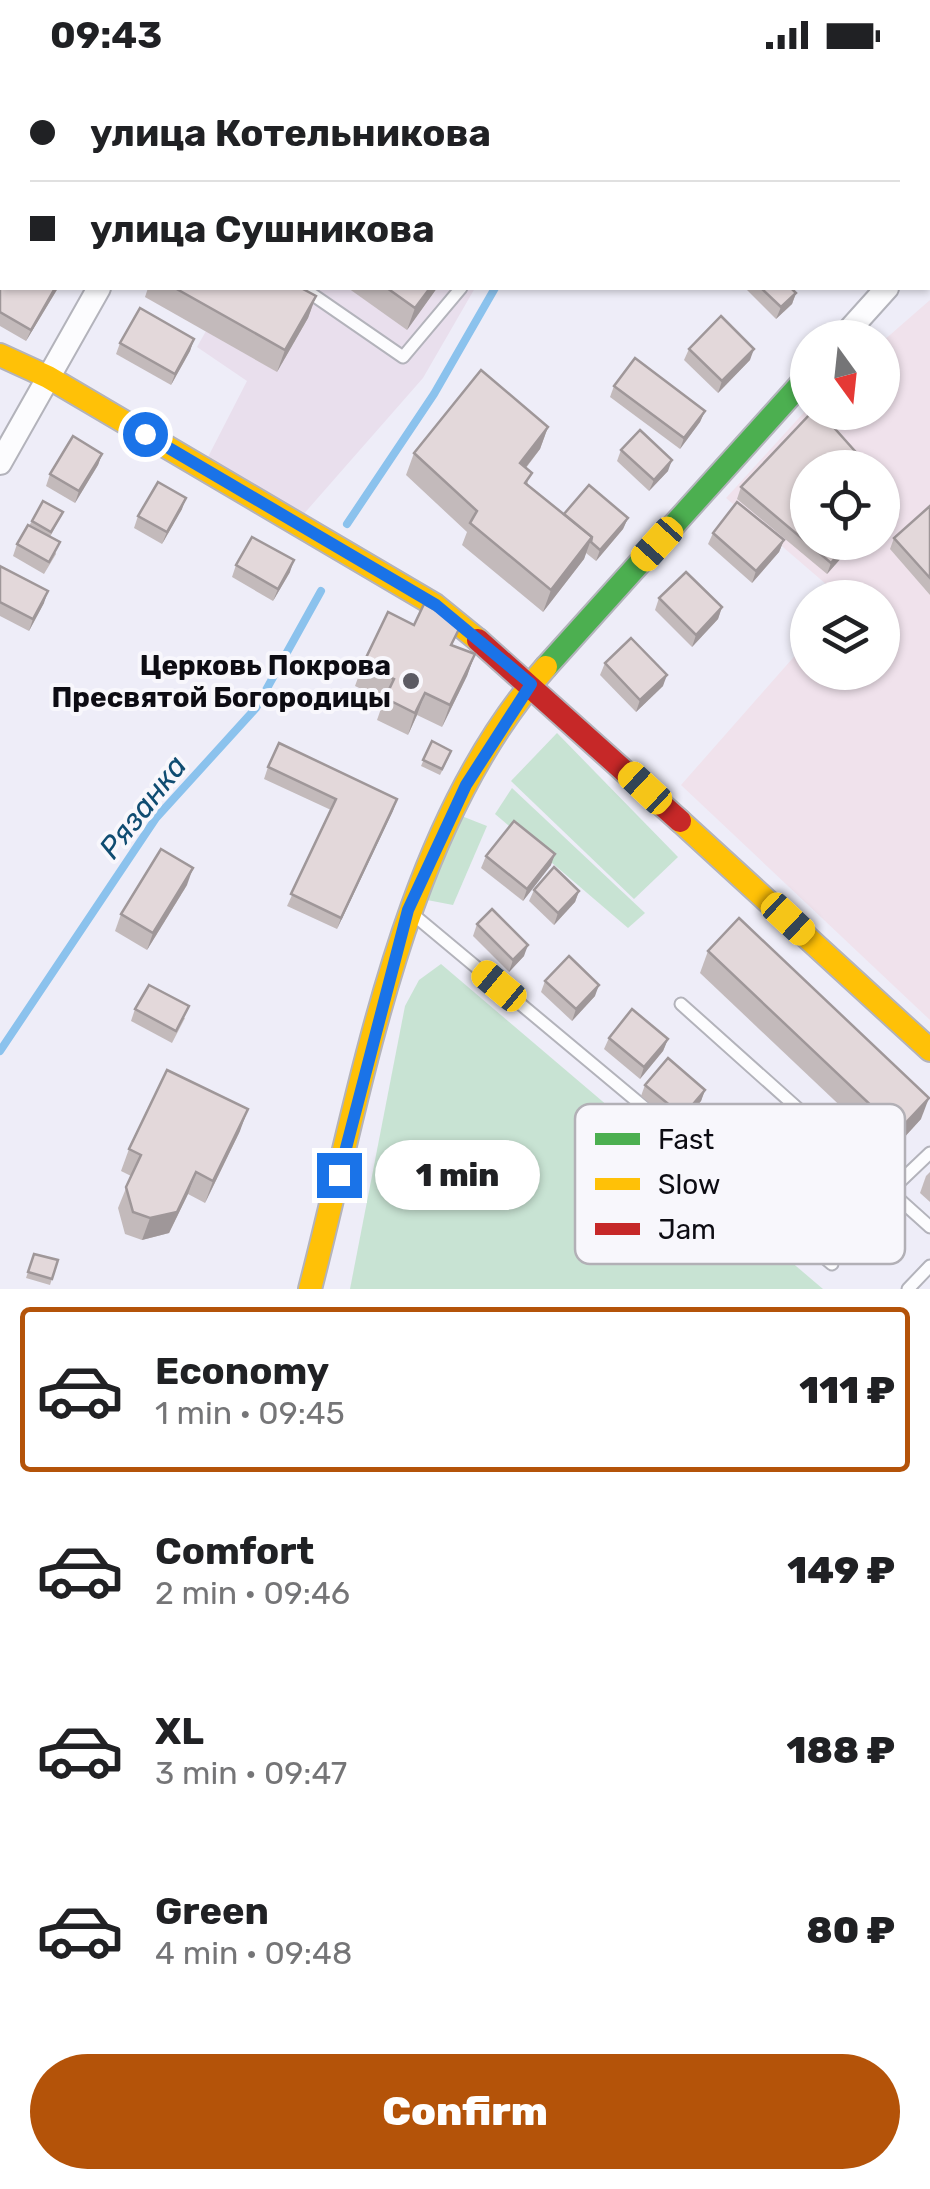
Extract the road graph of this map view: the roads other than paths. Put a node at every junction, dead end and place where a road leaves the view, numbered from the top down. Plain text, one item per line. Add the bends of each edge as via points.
1 (98, 290) edge
2 (306, 290) edge
3 (459, 290) edge
4 (885, 290) edge
5 (858, 320) edge
6 (0, 354) edge
7 (48, 377) junction
8 (790, 396) edge
9 (0, 463) edge
10 (531, 684) junction
11 (408, 910) junction
12 (681, 1004) dead end
13 (930, 1050) edge
14 (640, 1104) edge
15 (792, 1104) edge
16 (930, 1153) edge
17 (905, 1177) edge
18 (905, 1205) edge
19 (930, 1227) edge
20 (930, 1266) edge
21 (310, 1289) edge
22 (908, 1289) edge

1 - 7 street
2 - 3 lane via 404,356
4 - 5 street
6 - 7 street
7 - 9 street
7 - 10 street via 436,605
8 - 10 street
10 - 11 street via 466,785
10 - 13 street
11 - 14 lane
11 - 21 street
12 - 15 lane
16 - 17 lane
18 - 19 lane
20 - 22 lane

